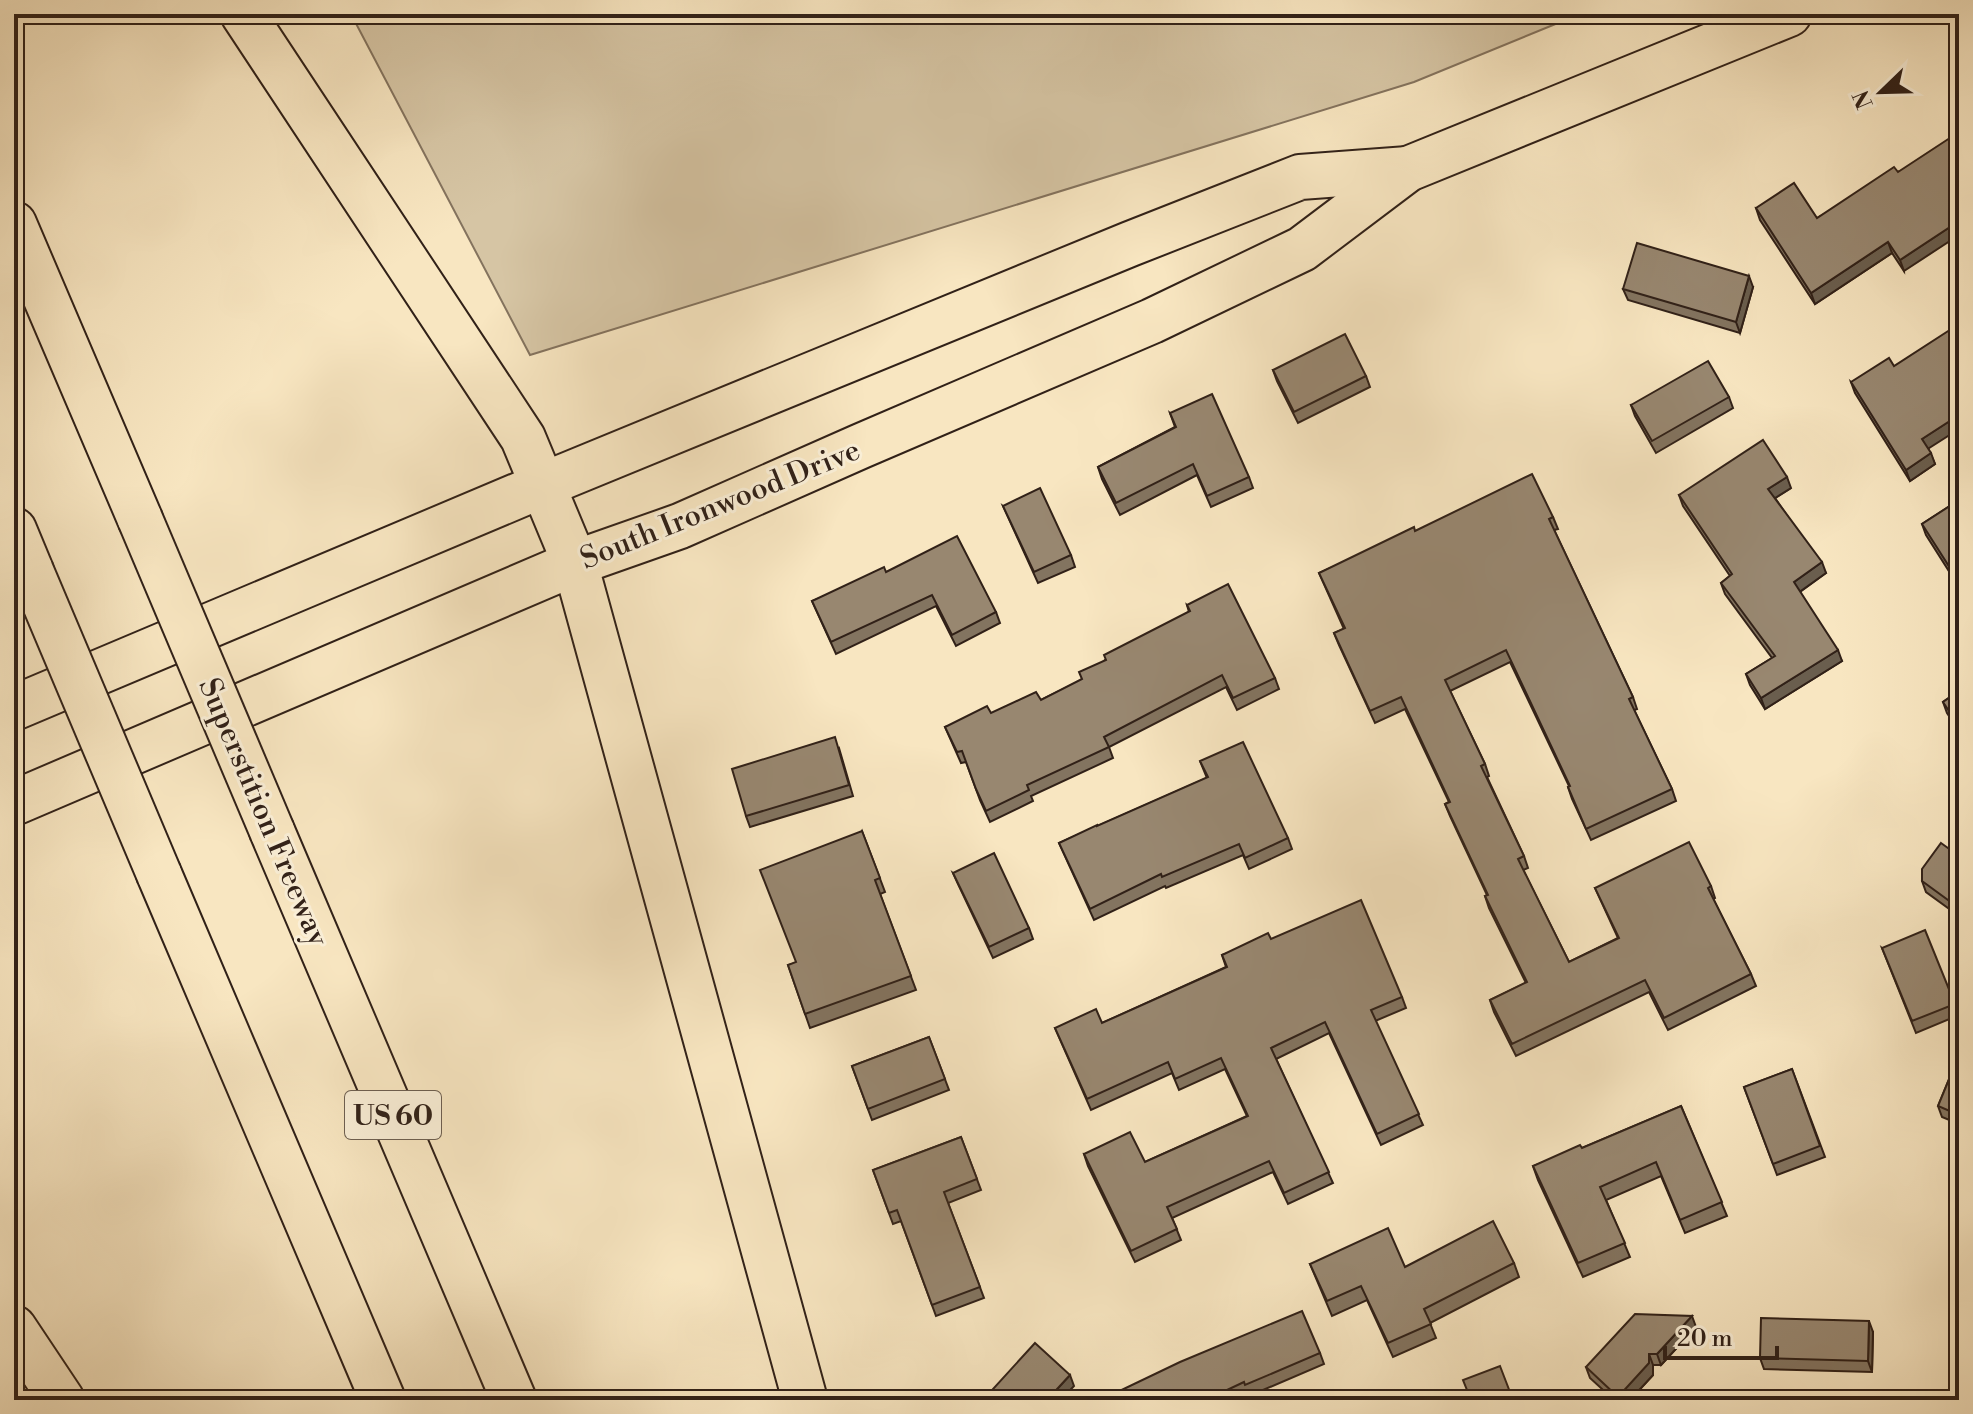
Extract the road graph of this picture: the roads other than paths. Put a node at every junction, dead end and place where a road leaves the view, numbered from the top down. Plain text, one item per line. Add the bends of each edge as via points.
1 (243, 14) edge
2 (1789, 14) edge
3 (1408, 169) junction
4 (14, 224) edge
5 (543, 485) junction
6 (14, 530) edge
7 (575, 563) junction
8 (14, 708) edge
9 (14, 803) edge
10 (14, 1328) edge
11 (62, 1400) edge
12 (383, 1400) edge
13 (514, 1400) edge
14 (805, 1400) edge

1 - 5 main road via 523,438
2 - 3 main road, South Ironwood Drive
3 - 5 main road, South Ironwood Drive via 1300,177
3 - 7 main road, South Ironwood Drive via 1302,249 1152,321 680,526
4 - 13 main road, Superstition Freeway / US 60, bridge
5 - 7 main road
5 - 8 main road, South Ironwood Drive
6 - 12 main road, bridge
7 - 9 main road, South Ironwood Drive
7 - 14 main road
10 - 11 main road

